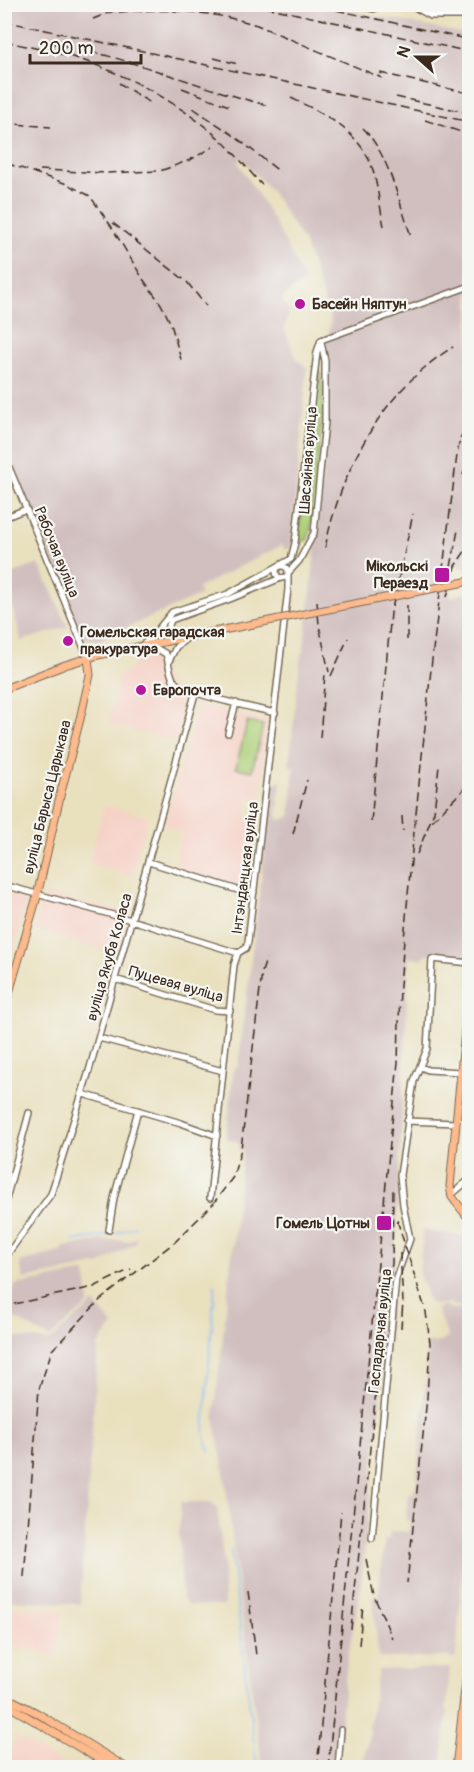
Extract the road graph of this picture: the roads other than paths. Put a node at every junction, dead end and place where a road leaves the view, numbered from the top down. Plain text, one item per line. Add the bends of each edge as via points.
1 (377, 4) edge
2 (410, 4) edge
3 (432, 4) edge
4 (364, 7) dead end
5 (431, 16) junction
6 (470, 16) edge
7 (470, 286) edge
8 (321, 340) junction
9 (4, 455) edge
10 (26, 509) junction
11 (4, 518) edge
12 (279, 567) junction
13 (285, 576) junction
14 (470, 581) edge
15 (194, 636) junction
16 (140, 646) junction
17 (88, 658) junction
18 (169, 661) junction
19 (4, 689) edge
20 (195, 694) junction
21 (236, 703) junction
22 (275, 713) junction
23 (228, 733) dead end
24 (149, 862) junction
25 (4, 885) edge
26 (254, 892) junction
27 (38, 894) junction
28 (131, 920) junction
29 (238, 953) junction
30 (470, 963) edge
31 (115, 979) junction
32 (470, 979) edge
33 (4, 1011) edge
34 (230, 1011) junction
35 (467, 1025) edge
36 (99, 1038) junction
37 (421, 1067) junction
38 (224, 1071) junction
39 (461, 1072) junction
40 (460, 1083) junction
41 (470, 1090) edge
42 (83, 1094) junction
43 (138, 1110) junction
44 (29, 1113) dead end
45 (407, 1121) junction
46 (456, 1123) junction
47 (217, 1136) junction
48 (470, 1179) edge
49 (452, 1195) junction
50 (210, 1198) dead end
51 (4, 1207) edge
52 (470, 1220) edge
53 (109, 1230) dead end
54 (4, 1259) edge
55 (372, 1538) dead end
56 (470, 1646) edge
57 (4, 1696) edge
58 (4, 1703) edge
59 (341, 1730) dead end
60 (114, 1767) edge
61 (126, 1767) edge
62 (338, 1767) edge
63 (456, 1767) edge

1 - 4 street via 374,9
2 - 5 street
3 - 5 street
5 - 6 street
7 - 8 street
8 - 12 street, Шасэйная вуліца via 294,551 288,562
8 - 13 street, Шасэйная вуліца via 325,360 325,422 314,533 293,570
9 - 10 street, Рабочая вуліца
10 - 11 street
10 - 17 street, Рабочая вуліца
12 - 13 street via 286,568
12 - 13 street via 276,574
12 - 16 street, Шасэйная вуліца via 228,594 172,612
13 - 15 street via 171,620 171,633
13 - 22 street, Інтэнданцкая вуліца via 288,589
14 - 15 main road, bridge
15 - 16 main road
15 - 18 street via 176,647
16 - 17 main road
16 - 18 street via 162,650
17 - 19 main road
17 - 27 main road, вуліца Барыса Царыкава via 90,675
18 - 20 street via 175,683
20 - 21 street
20 - 24 street, вуліца Якуба Коласа
21 - 22 street
21 - 23 street
22 - 26 street, Інтэнданцкая вуліца
24 - 26 street
24 - 28 street, вуліца Якуба Коласа
25 - 27 street
26 - 29 street, Інтэнданцкая вуліца via 248,942
27 - 28 street
27 - 33 main road, вуліца Барыса Царыкава
28 - 29 street
28 - 31 street, вуліца Якуба Коласа
29 - 34 street, Інтэнданцкая вуліца
30 - 37 street, Гаспадарчая вуліца via 432,959 427,1048
31 - 34 street, Пуцевая вуліца via 215,1010
31 - 36 street, вуліца Якуба Коласа
32 - 35 main road
34 - 38 street, Інтэнданцкая вуліца
35 - 39 main road
36 - 38 street
36 - 42 street, вуліца Якуба Коласа
37 - 39 street
37 - 45 street, Гаспадарчая вуліца via 414,1081
38 - 47 street, Інтэнданцкая вуліца
39 - 40 main road
40 - 41 street
40 - 46 main road
42 - 43 street
42 - 54 street, вуліца Якуба Коласа via 51,1194
43 - 47 street
43 - 53 street
44 - 51 street
45 - 46 street
45 - 55 street, Гаспадарчая вуліца via 400,1175 410,1239 396,1278
46 - 49 main road
47 - 50 street, Інтэнданцкая вуліца
48 - 49 street
49 - 52 main road
56 - 63 main road
57 - 61 main road
58 - 60 main road
59 - 62 street

